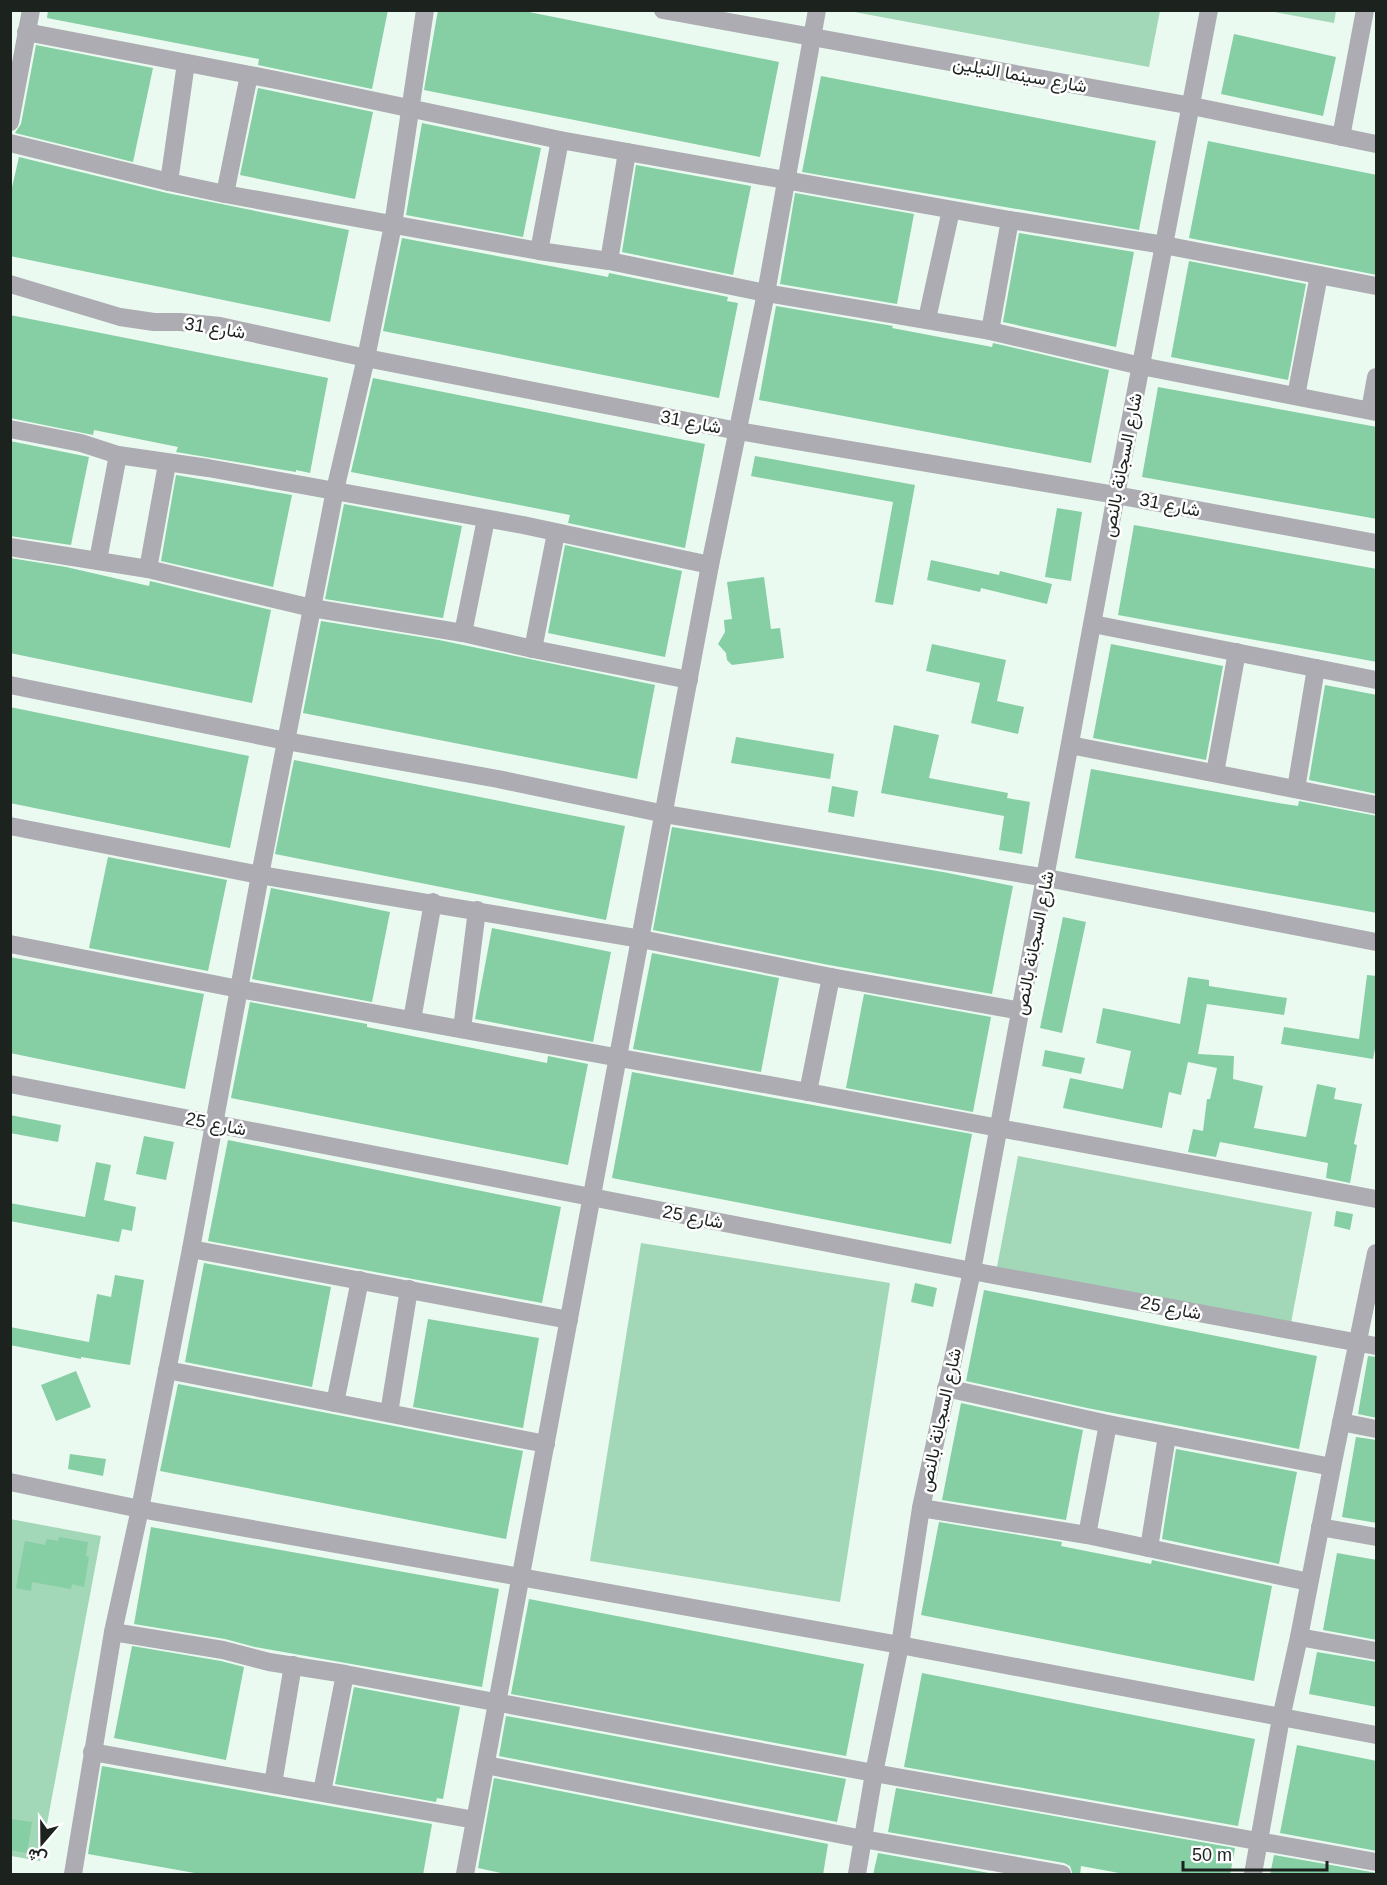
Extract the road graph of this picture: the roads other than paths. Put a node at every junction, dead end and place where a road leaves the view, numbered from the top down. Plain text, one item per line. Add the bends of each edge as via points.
1 (31, 10) edge
2 (425, 10) edge
3 (663, 10) edge
4 (817, 10) edge
5 (1209, 10) edge
6 (1365, 10) edge
7 (26, 32) junction
8 (812, 38) junction
9 (186, 63) junction
10 (249, 75) junction
11 (1192, 106) junction
12 (411, 108) junction
13 (10, 122) edge
14 (1341, 137) junction
15 (560, 140) junction
16 (10, 143) edge
17 (1377, 144) edge
18 (627, 152) junction
19 (787, 180) junction
20 (169, 182) junction
21 (225, 194) junction
22 (951, 210) junction
23 (1010, 220) junction
24 (393, 225) junction
25 (1164, 245) junction
26 (539, 251) junction
27 (609, 261) junction
28 (1319, 275) junction
29 (10, 284) edge
30 (1377, 286) edge
31 (766, 293) junction
32 (927, 319) junction
33 (990, 331) junction
34 (366, 358) junction
35 (1141, 366) junction
36 (1377, 378) edge
37 (1296, 396) junction
38 (1373, 411) edge
39 (10, 429) edge
40 (738, 432) junction
41 (118, 455) junction
42 (167, 464) junction
43 (335, 490) junction
44 (1116, 495) junction
45 (486, 519) junction
46 (556, 533) junction
47 (1377, 543) edge
48 (10, 547) edge
49 (98, 560) junction
50 (710, 565) junction
51 (148, 569) junction
52 (312, 608) junction
53 (1093, 624) junction
54 (463, 633) junction
55 (533, 649) junction
56 (1237, 652) junction
57 (1316, 668) junction
58 (689, 680) junction
59 (1377, 680) edge
60 (10, 685) edge
61 (286, 741) junction
62 (1070, 745) junction
63 (1215, 773) junction
64 (1296, 789) junction
65 (1377, 805) edge
66 (665, 814) junction
67 (10, 826) edge
68 (260, 875) junction
69 (1047, 878) junction
70 (433, 902) junction
71 (477, 910) junction
72 (641, 939) junction
73 (1377, 942) edge
74 (10, 944) edge
75 (831, 977) junction
76 (239, 989) junction
77 (1021, 1011) junction
78 (412, 1020) junction
79 (462, 1029) junction
80 (619, 1057) junction
81 (10, 1084) edge
82 (808, 1092) junction
83 (212, 1123) junction
84 (999, 1128) junction
85 (592, 1198) junction
86 (1377, 1199) edge
87 (191, 1249) junction
88 (1377, 1253) edge
89 (972, 1271) junction
90 (360, 1281) junction
91 (409, 1289) junction
92 (570, 1320) junction
93 (1368, 1345) edge
94 (167, 1370) junction
95 (946, 1388) junction
96 (335, 1403) junction
97 (389, 1413) junction
98 (1341, 1422) junction
99 (1108, 1424) junction
100 (1377, 1429) edge
101 (1167, 1436) junction
102 (546, 1444) junction
103 (1332, 1467) junction
104 (10, 1482) edge
105 (921, 1508) junction
106 (140, 1509) junction
107 (1320, 1527) junction
108 (1087, 1535) junction
109 (1377, 1537) edge
110 (1149, 1548) junction
111 (521, 1576) junction
112 (1310, 1582) junction
113 (114, 1632) junction
114 (1299, 1637) junction
115 (900, 1645) junction
116 (1377, 1651) edge
117 (293, 1665) junction
118 (345, 1674) junction
119 (497, 1702) junction
120 (1281, 1718) junction
121 (1377, 1736) edge
122 (92, 1752) junction
123 (486, 1765) junction
124 (874, 1773) junction
125 (273, 1784) junction
126 (322, 1792) junction
127 (475, 1821) junction
128 (863, 1839) junction
129 (1260, 1840) junction
130 (1377, 1862) edge
131 (73, 1875) edge
132 (465, 1875) edge
133 (856, 1875) edge
134 (1062, 1875) edge
135 (1253, 1875) edge

1 - 7 street
2 - 12 street
3 - 8 street, شارع سينما النيلين
4 - 8 street
5 - 11 street, شارع السجانة بالنص
6 - 14 street
7 - 9 street
7 - 13 street
8 - 11 street, شارع سينما النيلين
8 - 19 street
9 - 10 street
9 - 20 street
10 - 12 street
10 - 21 street
11 - 14 street, شارع سينما النيلين
11 - 25 street, شارع السجانة بالنص
12 - 15 street
12 - 24 street
14 - 17 street, شارع سينما النيلين
15 - 18 street
15 - 26 street
16 - 20 street
18 - 19 street
18 - 27 street
19 - 22 street
19 - 31 street
20 - 21 street
21 - 24 street
22 - 23 street
22 - 32 street
23 - 25 street
23 - 33 street
24 - 26 street
24 - 34 street
25 - 28 street
25 - 35 street, شارع السجانة بالنص
26 - 27 street
27 - 31 street
28 - 30 street
28 - 37 street
29 - 34 street, شارع 31 via 120,317 220,326
31 - 32 street
31 - 40 street
32 - 33 street
33 - 35 street
34 - 40 street, شارع 31
34 - 43 street
35 - 37 street
35 - 44 street, شارع السجانة بالنص
36 - 38 street
37 - 38 street
39 - 41 street via 81,443
40 - 44 street, شارع 31
40 - 50 street
41 - 42 street
41 - 49 street
42 - 43 street
42 - 51 street
43 - 45 street
43 - 52 street
44 - 47 street, شارع 31
44 - 53 street, شارع السجانة بالنص
45 - 46 street
45 - 54 street
46 - 50 street
46 - 55 street
48 - 49 street
49 - 51 street
50 - 58 street
51 - 52 street
52 - 54 street
52 - 61 street
53 - 56 street
53 - 62 street, شارع السجانة بالنص
54 - 55 street
55 - 58 street
56 - 57 street
56 - 63 street
57 - 59 street
57 - 64 street
58 - 66 street
60 - 61 street
61 - 66 street
61 - 68 street
62 - 63 street
62 - 69 street, شارع السجانة بالنص
63 - 64 street
64 - 65 street
66 - 69 street
66 - 72 street
67 - 68 street
68 - 70 street
68 - 76 street
69 - 73 street
69 - 77 street, شارع السجانة بالنص
70 - 71 street
70 - 78 street
71 - 72 street
71 - 79 street
72 - 75 street
72 - 80 street
74 - 76 street
75 - 77 street
75 - 82 street
76 - 78 street
76 - 83 street
77 - 84 street, شارع السجانة بالنص
78 - 79 street
79 - 80 street
80 - 82 street
80 - 85 street
81 - 83 street, شارع 25
82 - 84 street
83 - 85 street, شارع 25
83 - 87 street
84 - 86 street
84 - 89 street, شارع السجانة بالنص
85 - 89 street, شارع 25
85 - 92 street
87 - 90 street
87 - 94 street
88 - 93 street
89 - 93 street, شارع 25
89 - 95 street, شارع السجانة بالنص
90 - 91 street
90 - 96 street
91 - 92 street
91 - 97 street
92 - 102 street
93 - 98 street
94 - 96 street
94 - 106 street
95 - 99 street
95 - 105 street, شارع السجانة بالنص
96 - 97 street
97 - 102 street
98 - 100 street
98 - 103 street
99 - 101 street
99 - 108 street
101 - 103 street
101 - 110 street
102 - 111 street
103 - 107 street
104 - 106 street
105 - 108 street
105 - 115 street, شارع السجانة بالنص
106 - 111 street
106 - 113 street
107 - 109 street
107 - 112 street
108 - 110 street
110 - 112 street
111 - 115 street
111 - 119 street
112 - 114 street
113 - 117 street
113 - 122 street
114 - 116 street
114 - 120 street
115 - 120 street
115 - 124 street, شارع السجانة بالنص
117 - 118 street
117 - 125 street
118 - 119 street
118 - 126 street
119 - 123 street
119 - 124 street
120 - 121 street
120 - 129 street
122 - 125 street
122 - 131 street
123 - 127 street
123 - 128 street
124 - 128 street, شارع السجانة بالنص
124 - 129 street
125 - 126 street
126 - 127 street
127 - 132 street
128 - 133 street, شارع السجانة بالنص
128 - 134 street
129 - 130 street
129 - 135 street

